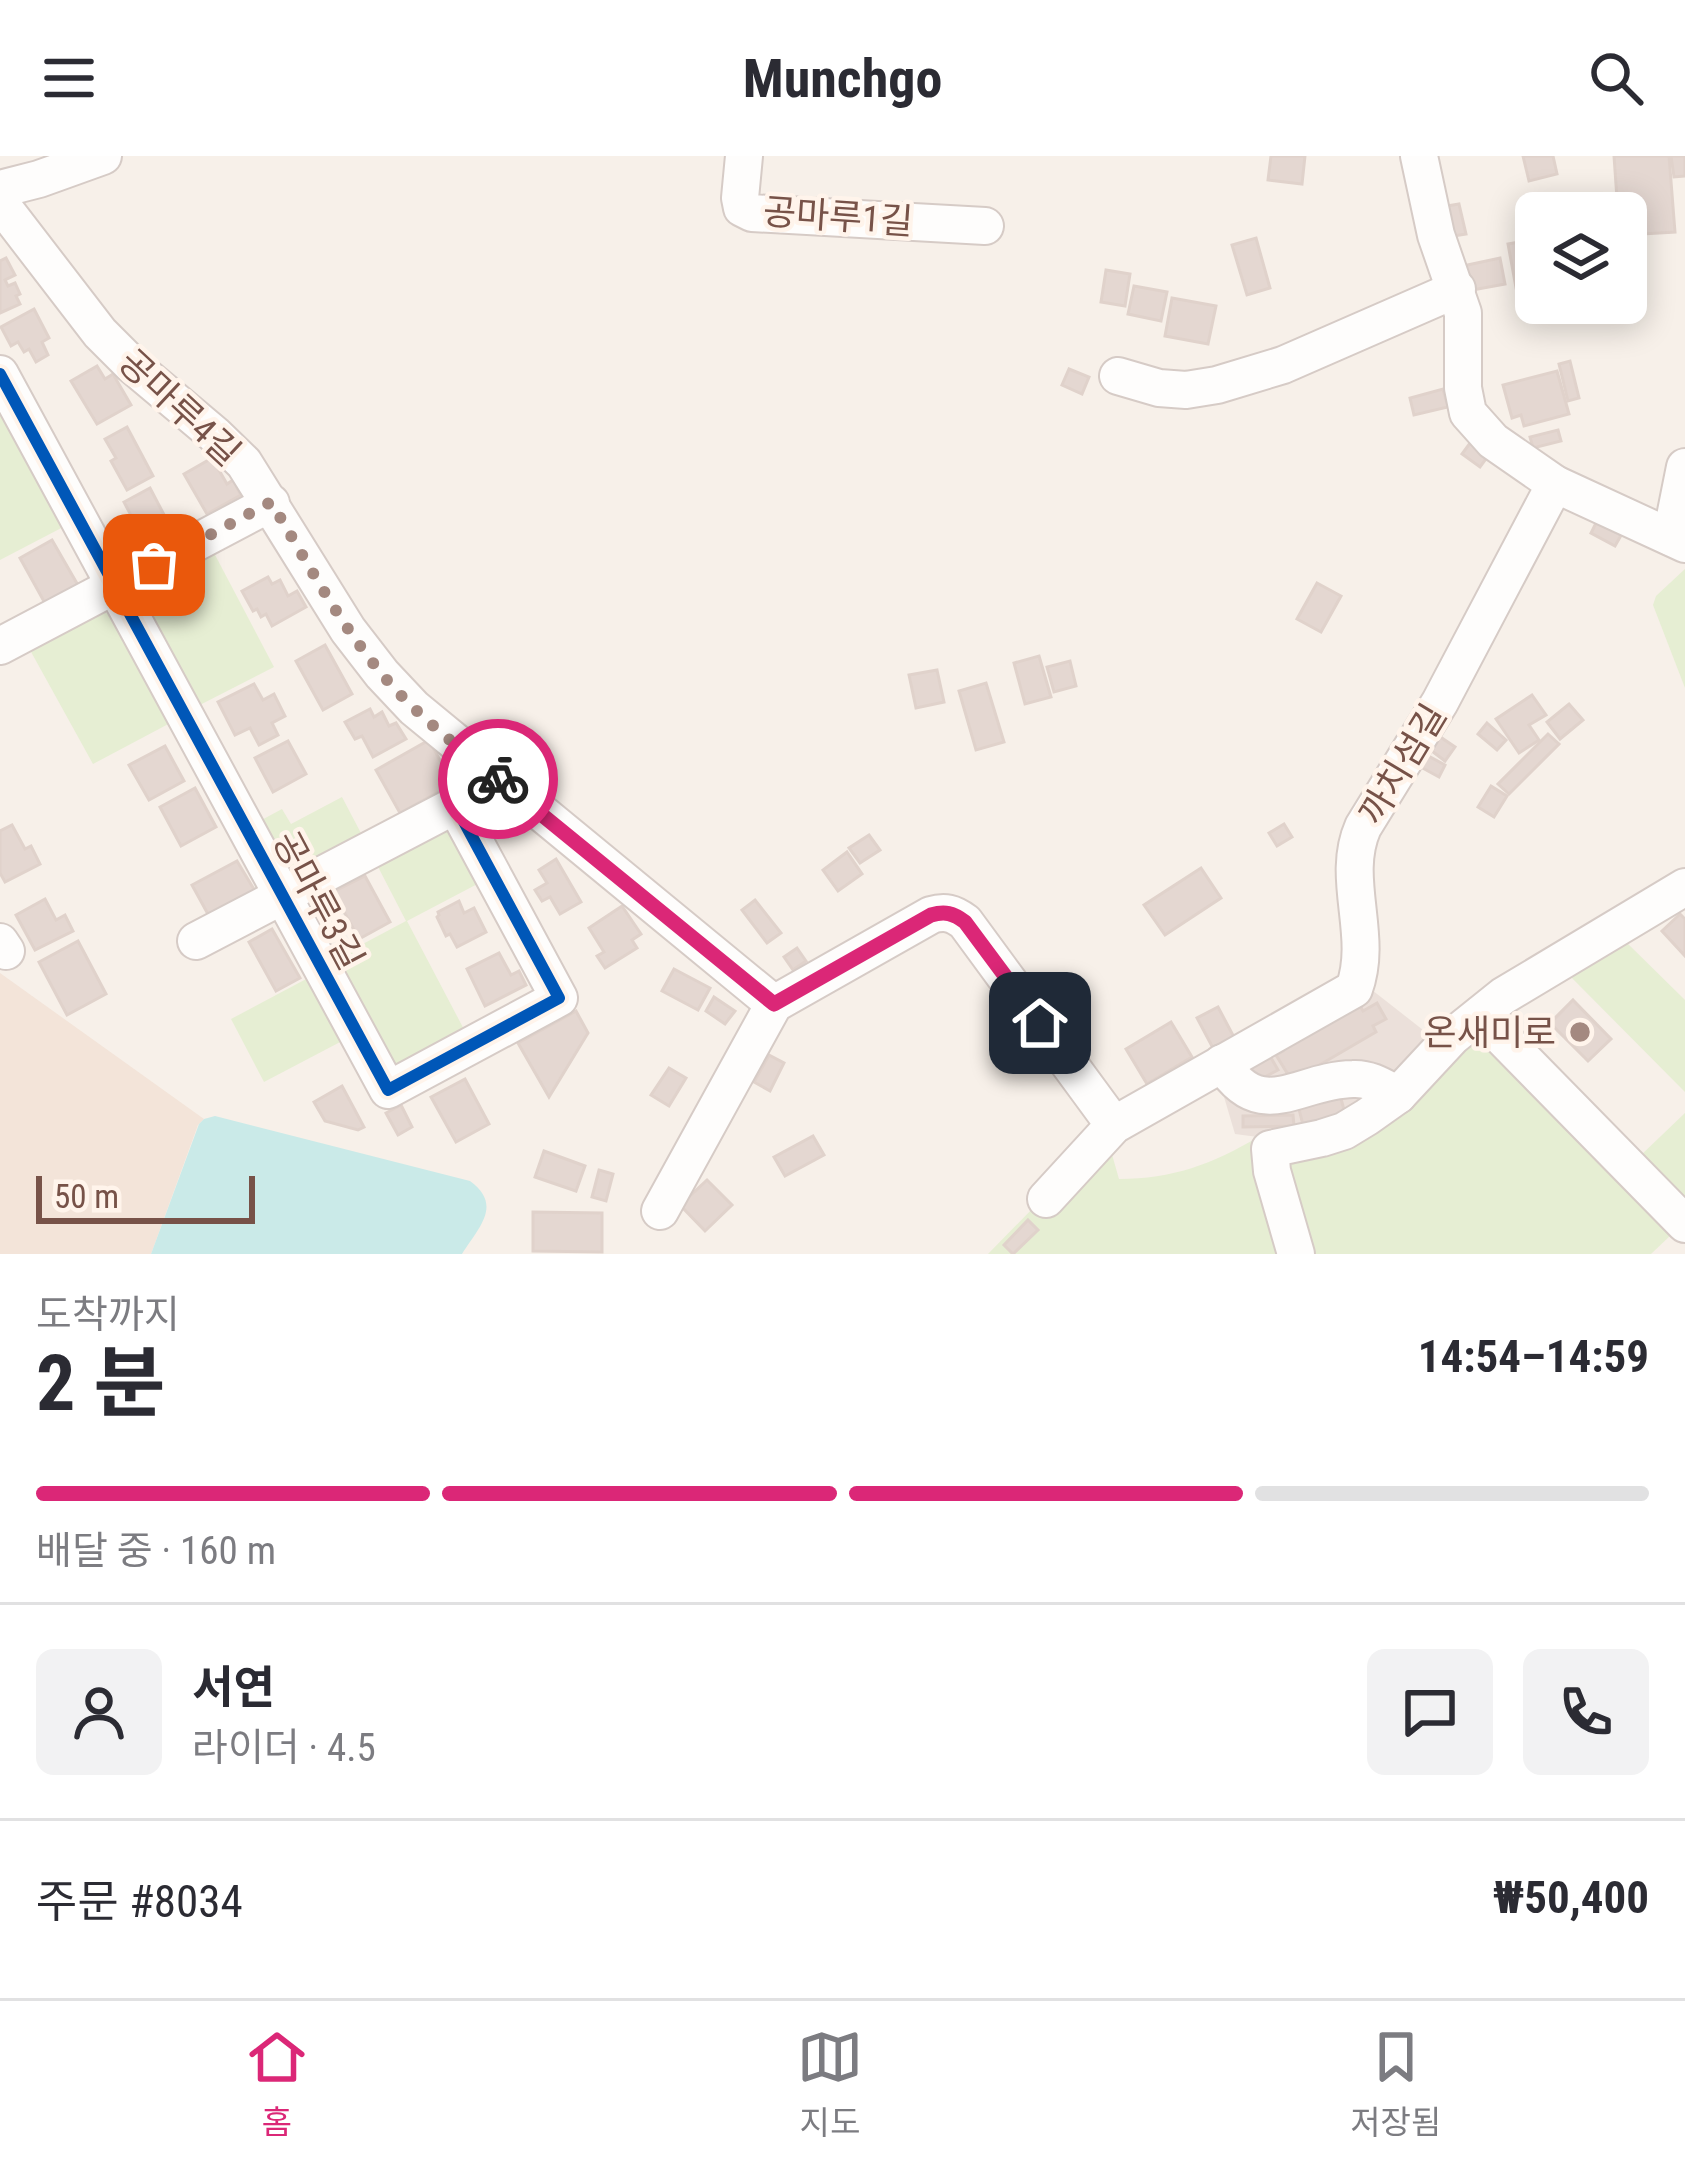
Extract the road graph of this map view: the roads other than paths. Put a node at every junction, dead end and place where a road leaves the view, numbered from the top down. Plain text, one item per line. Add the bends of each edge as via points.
1 (103, 156) edge
2 (743, 156) edge
3 (1419, 156) edge
4 (0, 189) edge
5 (0, 202) edge
6 (985, 226) dead end
7 (1457, 289) junction
8 (0, 374) edge
9 (1118, 376) dead end
10 (1685, 467) edge
11 (1555, 484) junction
12 (271, 502) junction
13 (1678, 540) edge
14 (114, 586) junction
15 (0, 646) edge
16 (500, 781) junction
17 (455, 805) junction
18 (1685, 887) edge
19 (283, 896) junction
20 (196, 940) dead end
21 (774, 1004) junction
22 (1480, 1015) junction
23 (1222, 1063) junction
24 (1398, 1095) junction
25 (1114, 1125) junction
26 (1046, 1199) dead end
27 (660, 1211) dead end
28 (1685, 1224) edge
29 (1295, 1254) edge

1 - 4 street
2 - 6 street, 공마루1길 via 740,198 752,213
3 - 7 street
5 - 12 street, 공마루4길 via 100,333 229,448
7 - 9 street via 1217,385 1159,388
7 - 11 street via 1468,413
8 - 14 street, 공마루3길
10 - 13 street
11 - 13 street
11 - 23 street, 까치섬길 via 1355,845 1362,951 1354,988
12 - 14 street
12 - 16 street, 공마루4길 via 382,674
14 - 15 street
14 - 19 street, 공마루3길
16 - 17 street, 공마루3길
16 - 21 street, 공마루4길
17 - 19 street, 공마루3길
17 - 19 street, 공마루3길 via 559,998 407,1080 388,1090
18 - 22 street
19 - 20 street, 공마루3길
21 - 25 street via 931,915 955,914
21 - 27 street
22 - 24 street
22 - 28 street
23 - 24 street via 1246,1092 1265,1097 1358,1078
23 - 25 street, 까치섬길
24 - 29 street via 1344,1131 1270,1148
25 - 26 street, 까치섬길

